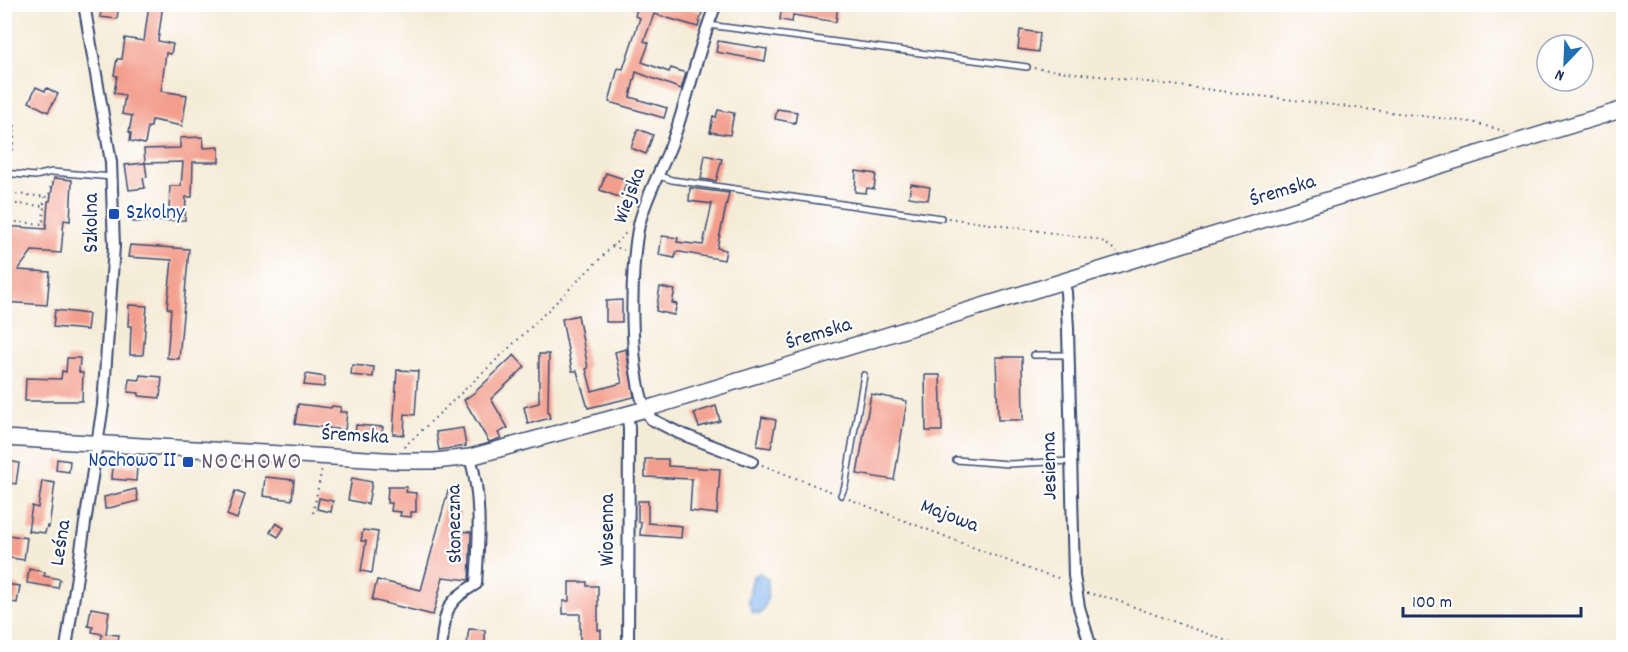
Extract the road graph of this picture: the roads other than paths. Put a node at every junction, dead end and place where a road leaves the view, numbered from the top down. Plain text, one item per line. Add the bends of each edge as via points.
1 (84, 4) edge
2 (716, 4) edge
3 (708, 25) junction
4 (1027, 67) road end
5 (1623, 109) edge
6 (4, 173) edge
7 (659, 176) junction
8 (112, 177) junction
9 (941, 218) road end
10 (1063, 281) junction
11 (1034, 355) dead end
12 (1069, 355) junction
13 (864, 375) dead end
14 (646, 409) junction
15 (627, 414) junction
16 (4, 438) edge
17 (98, 443) junction
18 (470, 457) junction
19 (956, 460) dead end
20 (752, 461) road end
21 (1071, 461) junction
22 (841, 495) road end
23 (66, 648) edge
24 (441, 648) edge
25 (628, 648) edge
26 (1091, 648) edge

1 - 8 street, Szkolna
2 - 3 street, Wiejska
3 - 4 lane
3 - 7 street, Wiejska
5 - 10 main road, Śremska
6 - 8 lane
7 - 9 lane
7 - 14 street, Wiejska via 639,225 635,253 633,347
8 - 17 street, Szkolna via 114,246
10 - 12 street, Jesienna
10 - 14 main road, Śremska
11 - 12 lane
12 - 21 street, Jesienna
13 - 22 lane
14 - 15 main road, Śremska
14 - 20 street via 651,419 670,429
15 - 18 main road, Śremska
15 - 25 street, Wiosenna
16 - 17 main road, Śremska
17 - 18 main road, Śremska via 401,461
17 - 23 street, Leśna
18 - 24 street, Słoneczna via 478,502 476,584 450,604
19 - 21 lane via 1009,464
21 - 26 street, Jesienna via 1075,586

